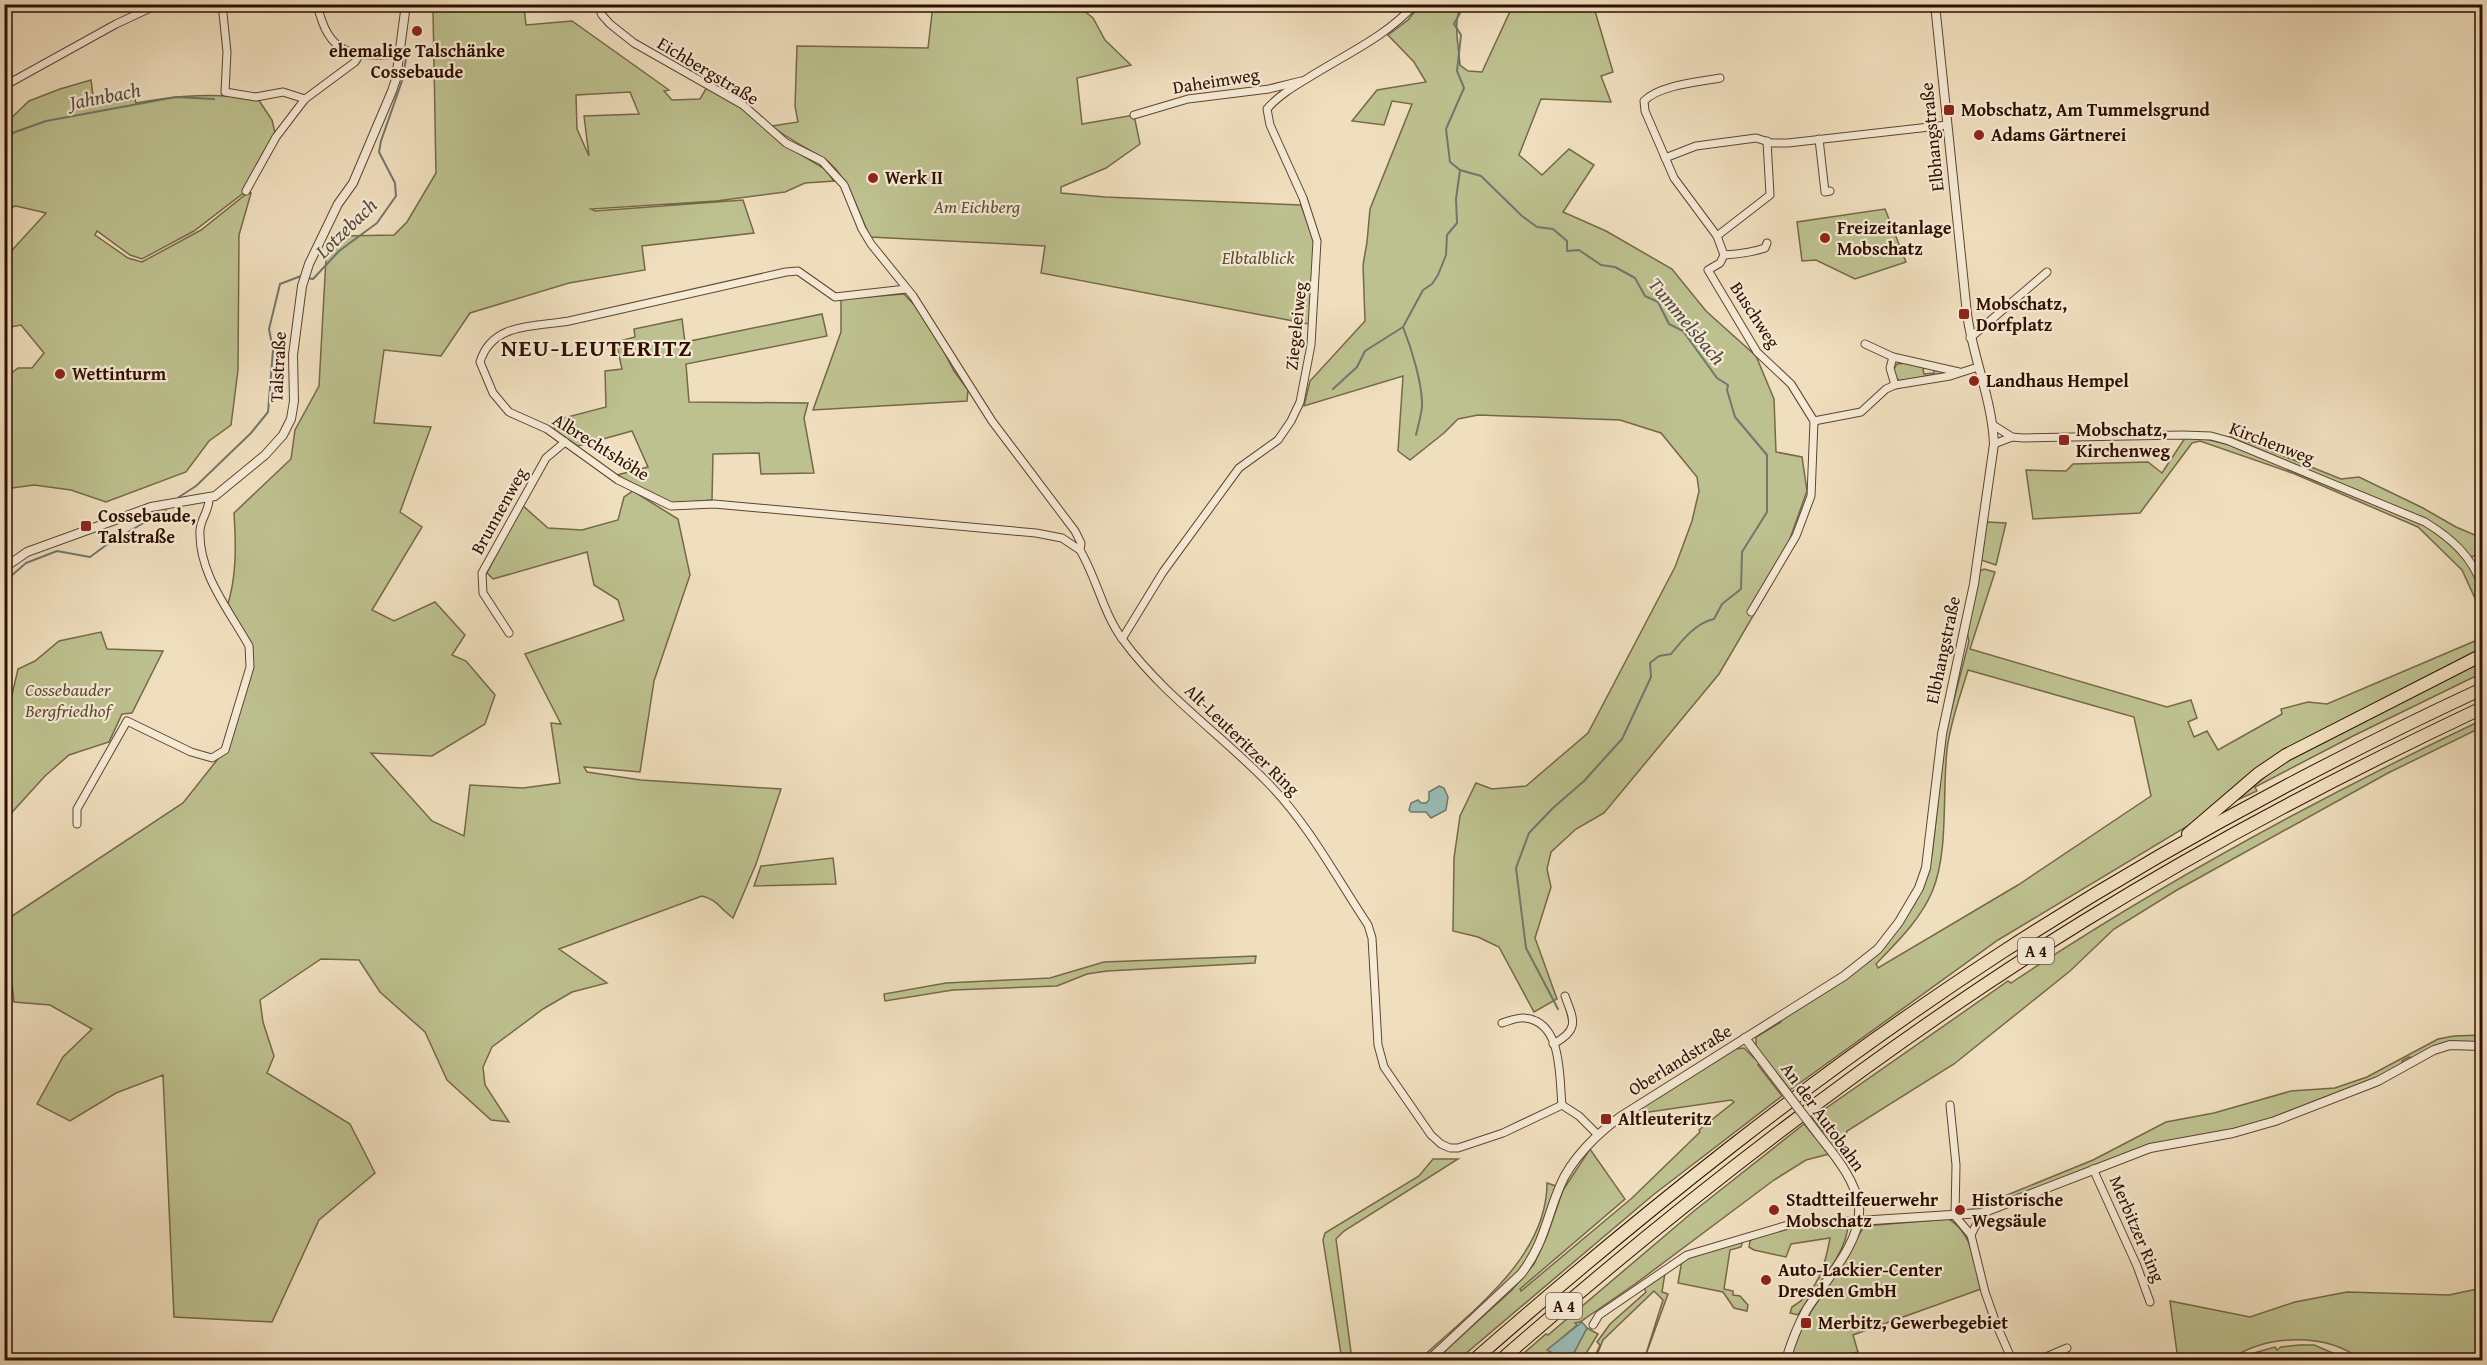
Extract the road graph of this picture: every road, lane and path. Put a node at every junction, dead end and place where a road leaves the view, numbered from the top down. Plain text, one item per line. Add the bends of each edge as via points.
1 (159, 4) edge
2 (222, 4) edge
3 (317, 4) edge
4 (406, 4) edge
5 (597, 4) edge
6 (1415, 4) edge
7 (1935, 4) edge
8 (360, 54) junction
9 (399, 54) junction
10 (1720, 78) dead end
11 (1303, 81) junction
12 (4, 86) edge
13 (305, 99) junction
14 (1134, 114) dead end
15 (1947, 124) junction
16 (1820, 139) junction
17 (1767, 141) junction
18 (1665, 158) junction
19 (246, 191) dead end
20 (1830, 191) dead end
21 (1717, 236) junction
22 (1767, 243) dead end
23 (1724, 255) junction
24 (2047, 272) dead end
25 (906, 289) junction
26 (1970, 338) junction
27 (1865, 344) dead end
28 (1893, 357) junction
29 (952, 361) joint
30 (1978, 367) junction
31 (1959, 372) junction
32 (1895, 385) junction
33 (1814, 421) junction
34 (1993, 425) junction
35 (2012, 437) junction
36 (565, 442) junction
37 (1994, 444) junction
38 (209, 498) junction
39 (1080, 550) junction
40 (4, 568) edge
41 (2482, 586) edge
42 (1751, 612) dead end
43 (509, 633) dead end
44 (1122, 639) junction
45 (2482, 655) edge
46 (2482, 688) edge
47 (2482, 708) edge
48 (77, 824) dead end
49 (2167, 852) junction
50 (1870, 956) joint
51 (1564, 996) dead end
52 (1502, 1023) dead end
53 (1746, 1038) junction
54 (1553, 1044) junction
55 (2482, 1046) edge
56 (1563, 1105) junction
57 (1950, 1105) dead end
58 (1598, 1136) junction
59 (2093, 1169) junction
60 (1982, 1213) junction
61 (1955, 1216) junction
62 (1858, 1221) junction
63 (1971, 1235) junction
64 (2150, 1302) dead end
65 (1593, 1325) dead end
66 (2067, 1348) dead end
67 (1429, 1360) edge
68 (1474, 1360) edge
69 (1501, 1360) edge
70 (1786, 1360) edge
71 (2012, 1360) edge
72 (2039, 1360) edge

1 - 12 street
2 - 13 street via 227,51 225,93 256,97 283,92
3 - 8 street via 322,26 331,41
4 - 9 street, Talstraße
5 - 25 street, Eichbergstraße via 610,24 634,43 743,105 786,143 822,161 844,185 871,244
6 - 11 street, Ziegeleiweg via 1385,32
7 - 15 street, Elbhangstraße
8 - 9 street
8 - 13 street via 355,62
9 - 38 street, Talstraße via 392,92 302,286 292,355 291,419 265,455
10 - 18 street via 1670,88 1644,101
11 - 14 street, Daheimweg via 1188,99
11 - 44 street, Ziegeleiweg via 1267,109 1317,241 1311,345 1300,402 1278,440 1239,468 1163,572
13 - 19 street via 276,137
15 - 16 street
15 - 26 street, Elbhangstraße
16 - 17 street
16 - 20 street via 1825,192
17 - 18 street via 1756,138 1696,146
17 - 21 street via 1770,195
18 - 21 street via 1680,188
21 - 23 street
22 - 23 street via 1765,248 1742,255
23 - 33 street, Buschweg via 1708,270 1757,352 1791,384
24 - 26 street
25 - 29 street, Eichbergstraße
25 - 36 street, Albrechtshöhe via 835,297 798,271 786,272 569,321 515,327 483,350 480,362 485,379 509,412
26 - 30 street, Elbhangstraße
27 - 28 street
28 - 31 street
28 - 32 street via 1890,368
29 - 39 street, Alt-Leuteritzer Ring via 1075,531
30 - 31 street
30 - 34 street, Elbhangstraße
31 - 32 street
32 - 33 street via 1861,412
33 - 42 street via 1811,496 1796,536
34 - 35 street
34 - 37 street, Elbhangstraße
35 - 37 street, Kirchenweg
35 - 41 street, Kirchenweg via 2193,435 2229,441 2425,522 2460,548
36 - 39 street, Albrechtshöhe via 618,480 671,506 714,504 1036,533 1062,538
36 - 43 street, Brunnenweg via 546,458 482,573 483,593
37 - 50 street, Elbhangstraße via 1974,584 1942,734 1926,868 1911,904
38 - 40 street, Talstraße via 151,507 27,552
38 - 48 street via 200,527 202,555 208,576 249,646 250,655 250,667 225,750 212,758 191,752 128,721 77,808
39 - 44 street, Alt-Leuteritzer Ring
44 - 56 street, Alt-Leuteritzer Ring via 1143,666 1296,813 1368,925 1378,1045 1384,1067 1431,1135 1441,1144 1458,1148 1503,1133
45 - 49 highway via 2286,755
46 - 49 highway, A 4 via 2318,769
47 - 69 highway, A 4 via 2269,815 2161,875 2010,968 1894,1047 1739,1163
49 - 68 highway, A 4 via 2001,953 1819,1080 1637,1222
50 - 53 street, Oberlandstraße
51 - 54 street via 1573,1018 1572,1030
52 - 54 street via 1523,1017 1538,1021
53 - 58 street, Oberlandstraße via 1620,1117
53 - 62 street, An der Autobahn, bridge via 1836,1158 1855,1191
54 - 56 street
55 - 59 street, Merbitzer Ring via 2450,1045 2434,1050 2378,1081 2275,1121 2150,1148
56 - 58 street
57 - 61 street via 1956,1165
58 - 67 street, Oberlandstraße via 1559,1187 1532,1260
59 - 60 street, Merbitzer Ring
59 - 64 street, Merbitzer Ring
60 - 61 street, Merbitzer Ring
60 - 63 street
61 - 62 street, Merbitzer Ring
61 - 63 street
62 - 65 street via 1798,1222 1687,1254 1599,1315
62 - 70 street via 1843,1256 1806,1310
63 - 71 street via 1996,1326
66 - 72 street

